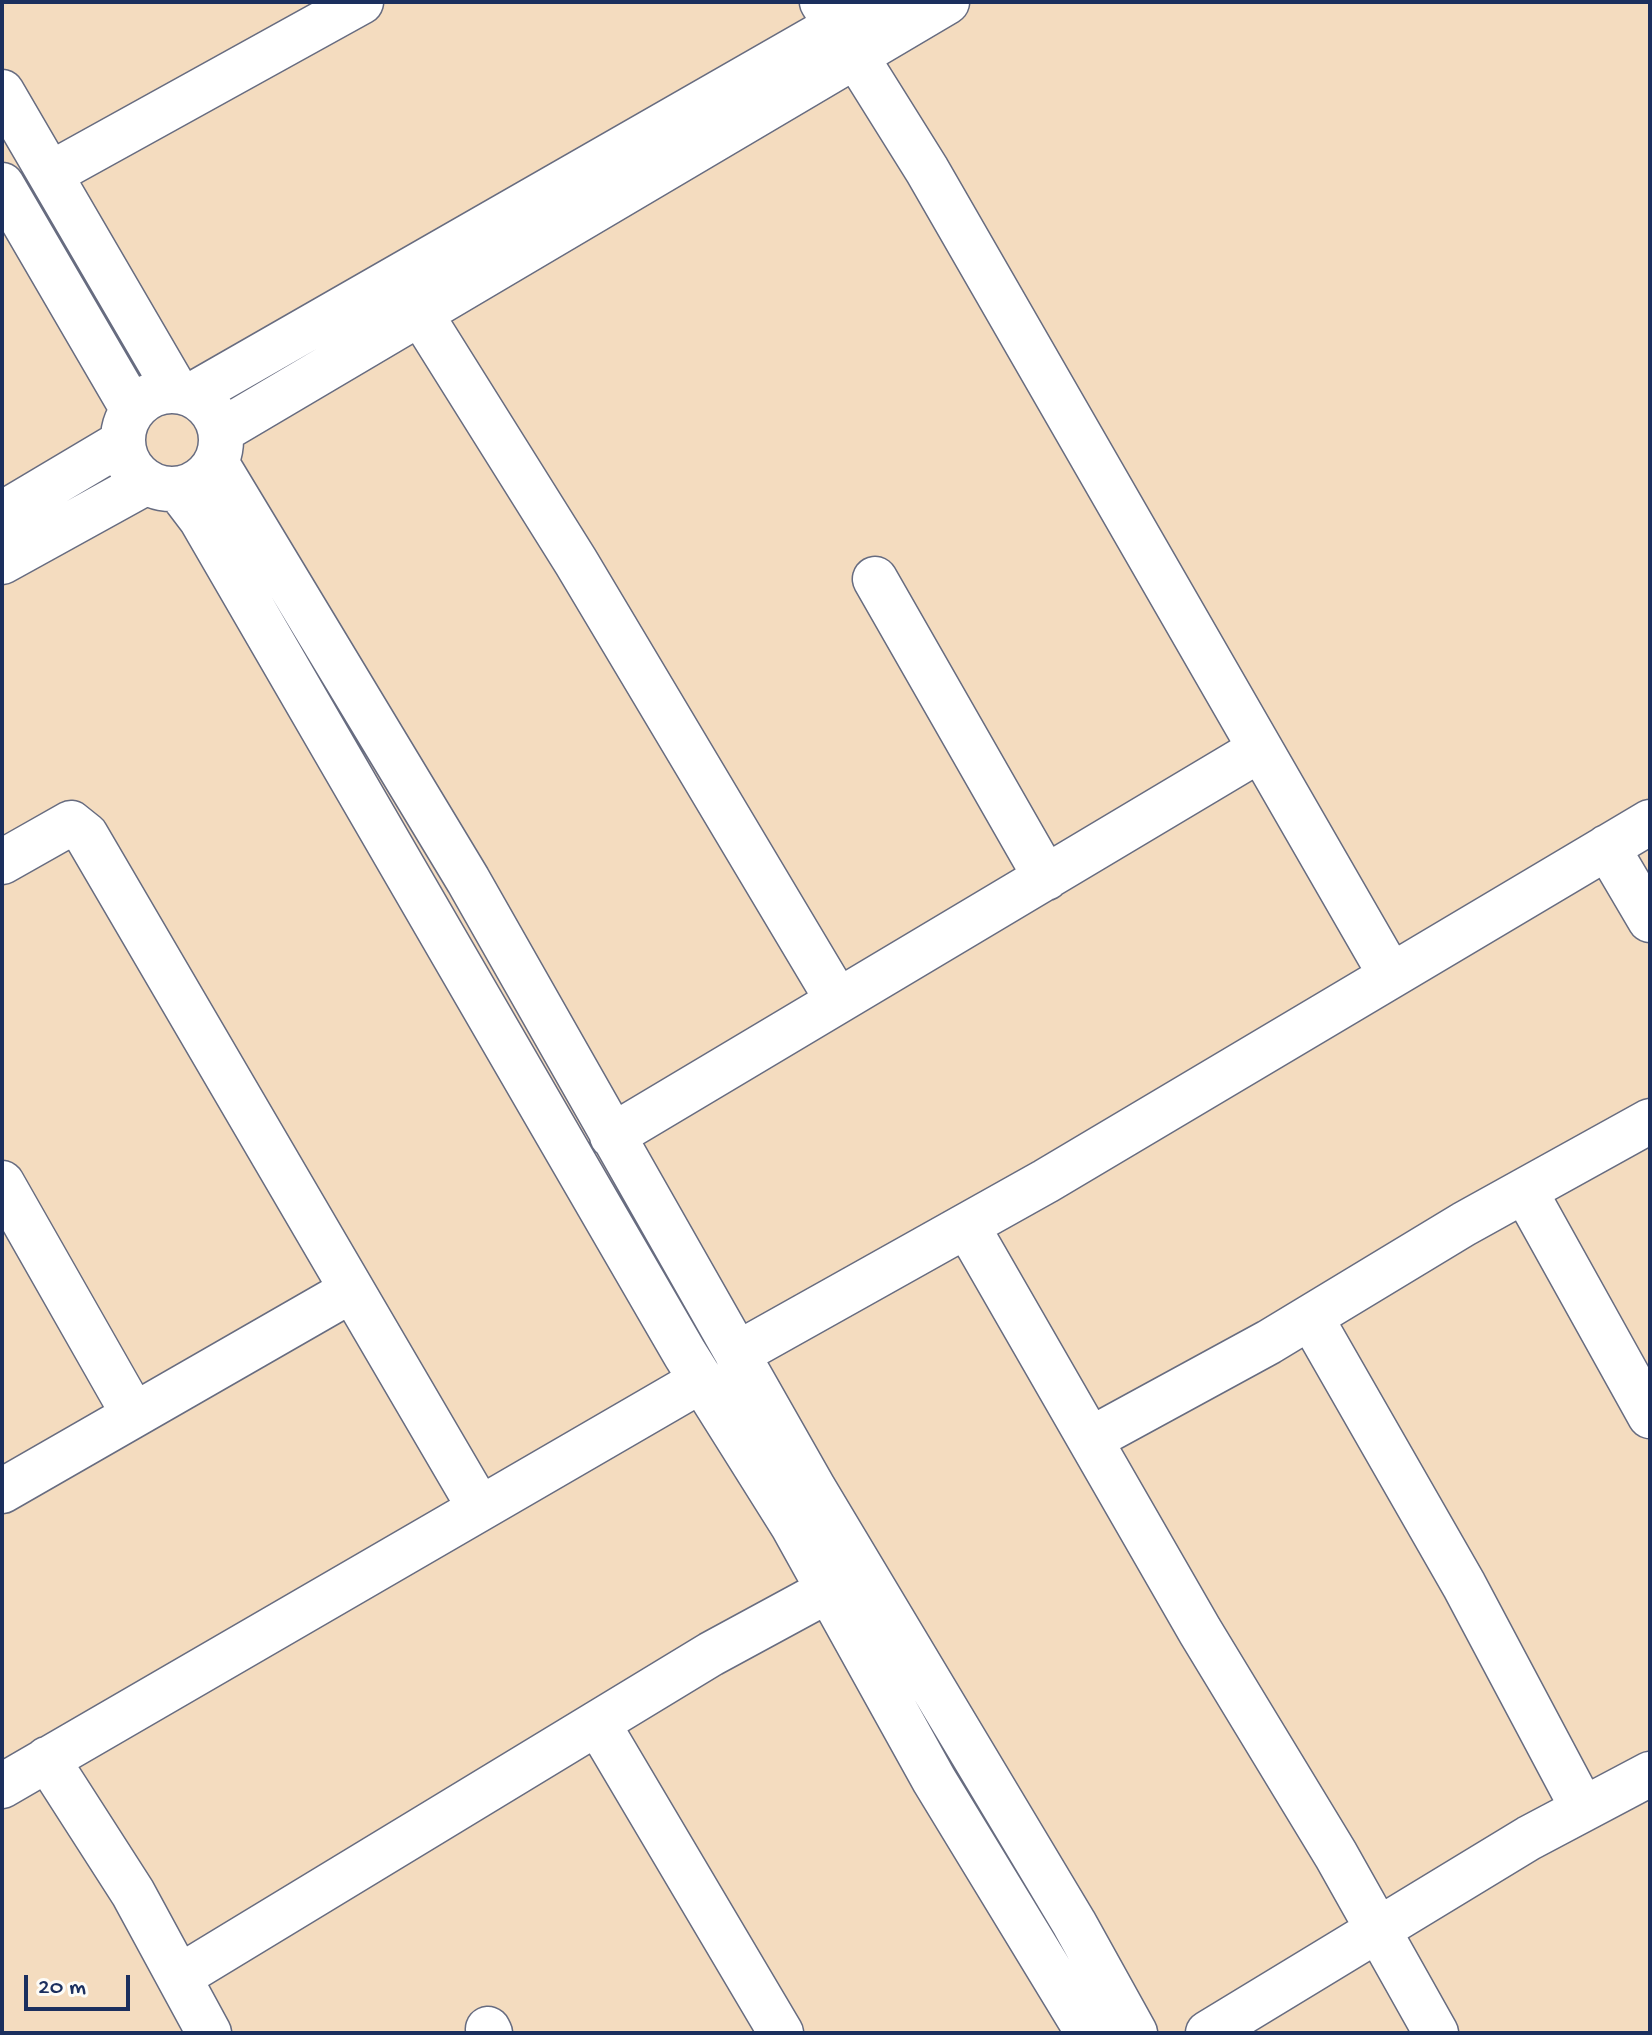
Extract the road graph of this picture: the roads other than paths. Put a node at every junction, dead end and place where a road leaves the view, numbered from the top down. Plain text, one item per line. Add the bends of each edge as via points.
1 (361, 2) edge
2 (878, 2) edge
3 (947, 2) edge
4 (838, 28) edge
5 (2, 92) edge
6 (50, 174) junction
7 (2, 185) edge
8 (420, 313) junction
9 (183, 392) junction
10 (128, 426) junction
11 (219, 447) junction
12 (163, 486) junction
13 (2, 514) edge
14 (2, 562) edge
15 (875, 579) dead end
16 (1259, 750) junction
17 (1650, 822) edge
18 (1607, 847) junction
19 (2, 862) edge
20 (1046, 878) junction
21 (1650, 920) edge
22 (1390, 974) junction
23 (838, 1001) junction
24 (1650, 1121) edge
25 (612, 1136) junction
26 (2, 1183) edge
27 (1526, 1193) junction
28 (967, 1226) junction
29 (352, 1290) junction
30 (1311, 1318) junction
31 (737, 1354) junction
32 (702, 1380) junction
33 (134, 1415) junction
34 (1650, 1415) edge
35 (1091, 1439) junction
36 (2, 1491) edge
37 (479, 1507) junction
38 (829, 1590) junction
39 (598, 1724) junction
40 (47, 1759) junction
41 (1650, 1774) edge
42 (2, 1786) edge
43 (1583, 1809) junction
44 (1377, 1932) junction
45 (179, 1977) junction
46 (209, 2033) edge
47 (781, 2033) edge
48 (1088, 2033) edge
49 (1135, 2033) edge
50 (1208, 2033) edge
51 (1436, 2033) edge

1 - 6 street
2 - 4 street
3 - 4 street
4 - 8 street via 728,129 601,210
4 - 9 street
4 - 16 street via 927,170
5 - 6 street
6 - 9 street
7 - 10 street
8 - 11 street
8 - 23 street via 576,562
9 - 10 street via 145,399
9 - 11 street via 205,404
10 - 12 street via 134,472
10 - 13 street
11 - 12 street via 193,484
11 - 25 street
12 - 14 street
12 - 32 street via 201,519
15 - 20 street
16 - 20 street
16 - 22 street
17 - 18 street
18 - 21 street
18 - 22 street
19 - 29 street via 71,823 86,835
20 - 23 street
22 - 28 street
23 - 25 street
24 - 27 street
25 - 31 street
26 - 33 street
27 - 30 street via 1464,1224
27 - 34 street
28 - 31 street
28 - 35 street
29 - 33 street
29 - 37 street
30 - 35 street
30 - 43 street via 1464,1585
31 - 49 street
32 - 37 street
32 - 38 street
33 - 36 street
35 - 44 street
37 - 40 street
38 - 39 street
38 - 48 street via 934,1780
39 - 45 street
39 - 47 street
40 - 42 street
40 - 45 street via 133,1893
41 - 43 street
43 - 44 street
44 - 50 street
44 - 51 street
45 - 46 street

